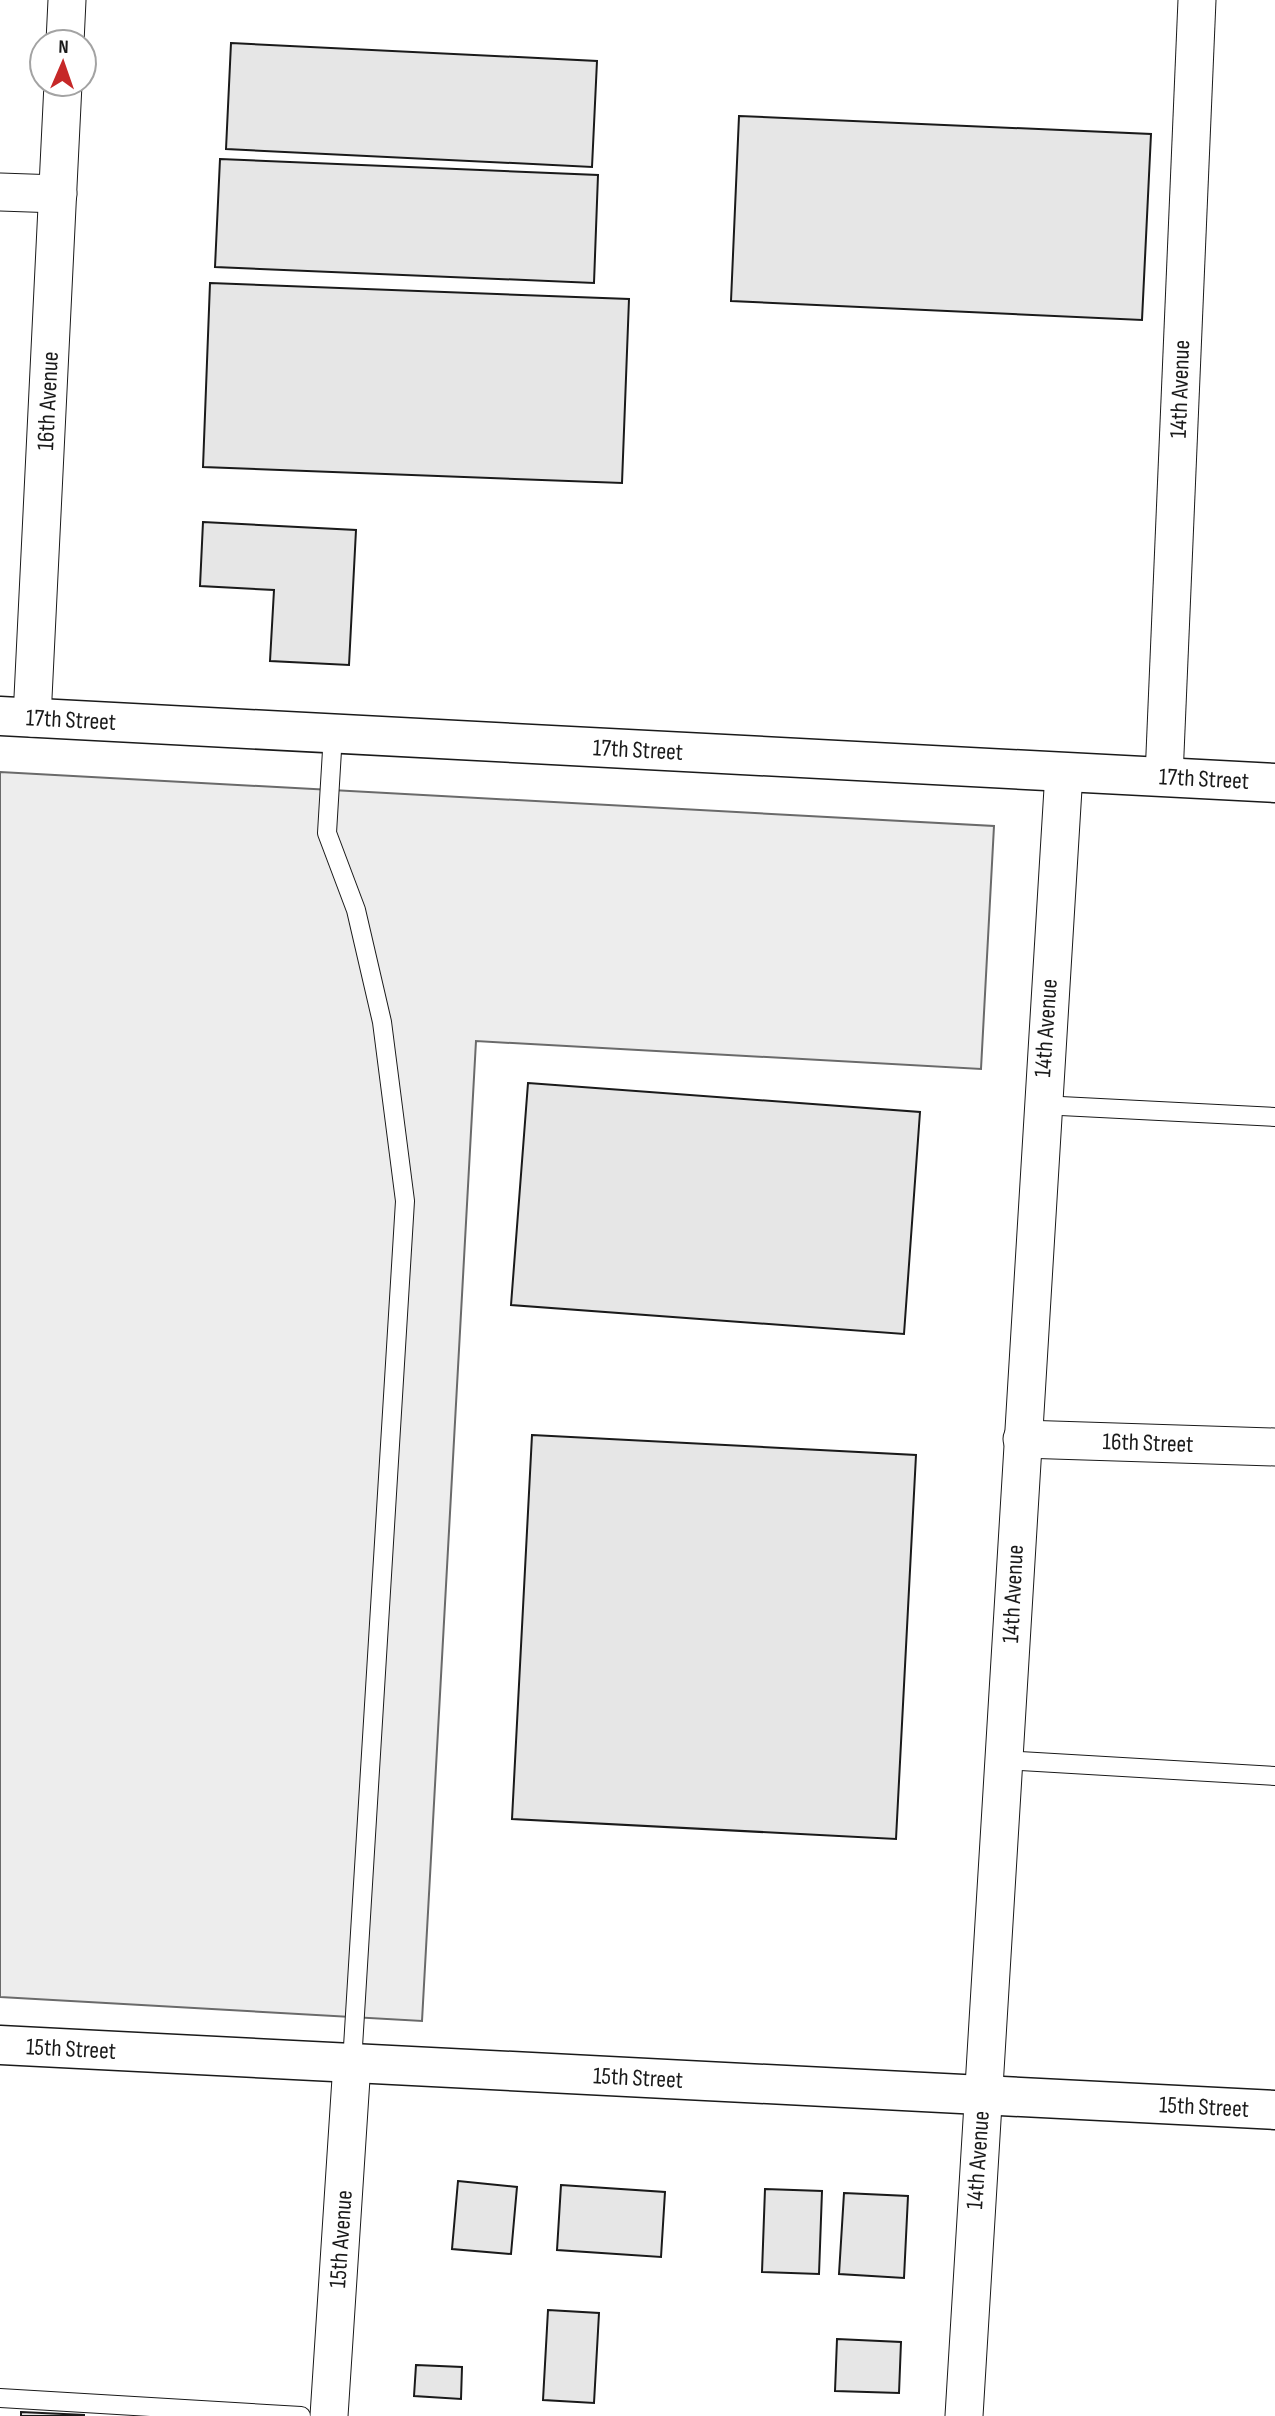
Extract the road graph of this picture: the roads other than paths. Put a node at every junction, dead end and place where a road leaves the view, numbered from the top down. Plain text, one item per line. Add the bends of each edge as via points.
1 (67, 0) edge
2 (1197, 0) edge
3 (66, 28) edge
4 (62, 98) edge
5 (0, 192) edge
6 (58, 194) junction
7 (16, 717) edge
8 (333, 734) junction
9 (1063, 772) junction
10 (1164, 778) junction
11 (1275, 783) edge
12 (1041, 1105) junction
13 (1275, 1117) edge
14 (1022, 1439) junction
15 (1275, 1447) edge
16 (1004, 1760) junction
17 (1275, 1776) edge
18 (0, 2045) edge
19 (352, 2063) junction
20 (982, 2095) junction
21 (1275, 2110) edge
22 (0, 2398) edge
23 (301, 2416) edge
24 (329, 2416) edge
25 (964, 2416) edge

1 - 3 street
2 - 10 street, 14th Avenue
4 - 6 street, 16th Avenue
5 - 6 street
6 - 7 street, 16th Avenue
7 - 8 street, 17th Street
8 - 9 street, 17th Street
8 - 19 lane via 327,833 356,910 382,1022 405,1201
9 - 10 street, 17th Street
9 - 12 street, 14th Avenue
10 - 11 street, 17th Street
12 - 13 lane
12 - 14 street, 14th Avenue
14 - 15 street, 16th Street
14 - 16 street, 14th Avenue
16 - 17 lane
16 - 20 street, 14th Avenue
18 - 19 street, 15th Street
19 - 20 street, 15th Street
19 - 24 street, 15th Avenue
20 - 21 street, 15th Street
20 - 25 street, 14th Avenue
22 - 23 lane

